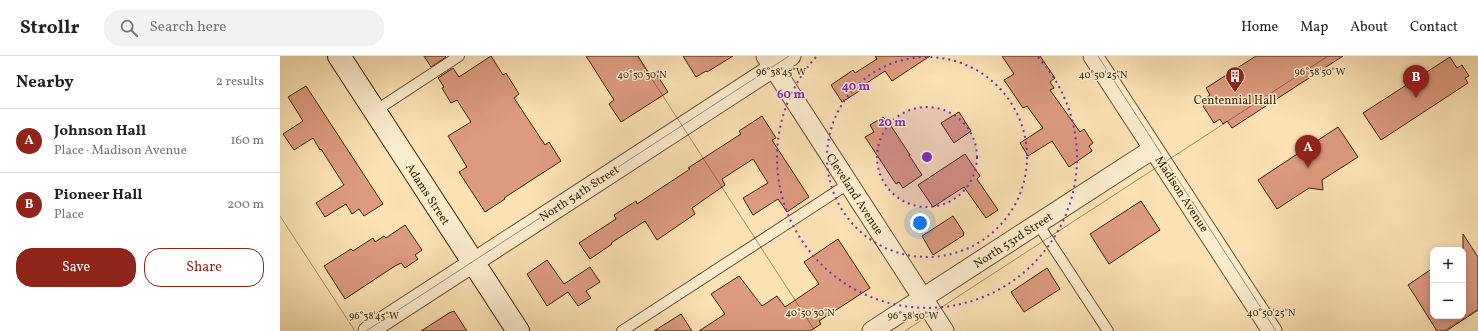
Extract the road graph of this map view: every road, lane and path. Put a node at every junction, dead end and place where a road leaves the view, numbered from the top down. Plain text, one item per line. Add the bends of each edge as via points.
1 (339, 56) edge
2 (459, 56) edge
3 (791, 56) edge
4 (1093, 56) edge
5 (770, 62) edge
6 (375, 111) junction
7 (1153, 149) junction
8 (848, 184) junction
9 (1038, 224) junction
10 (473, 262) junction
11 (923, 298) junction
12 (368, 331) edge
13 (518, 331) edge
14 (622, 331) edge
15 (872, 331) edge
16 (944, 331) edge
17 (1108, 331) edge
18 (1272, 331) edge

1 - 6 main road, Adams Street
2 - 6 lane
3 - 5 street, North 54th Street
4 - 7 street, Madison Avenue
5 - 8 street, Cleveland Avenue
5 - 10 street, North 54th Street
6 - 10 main road, Adams Street
7 - 9 street, North 53rd Street
7 - 18 street, Madison Avenue
8 - 11 street, Cleveland Avenue
8 - 14 lane
9 - 11 street, North 53rd Street
9 - 17 lane
10 - 12 street, North 54th Street
10 - 13 main road, Adams Street
11 - 15 street, North 53rd Street
11 - 16 street, Cleveland Avenue

